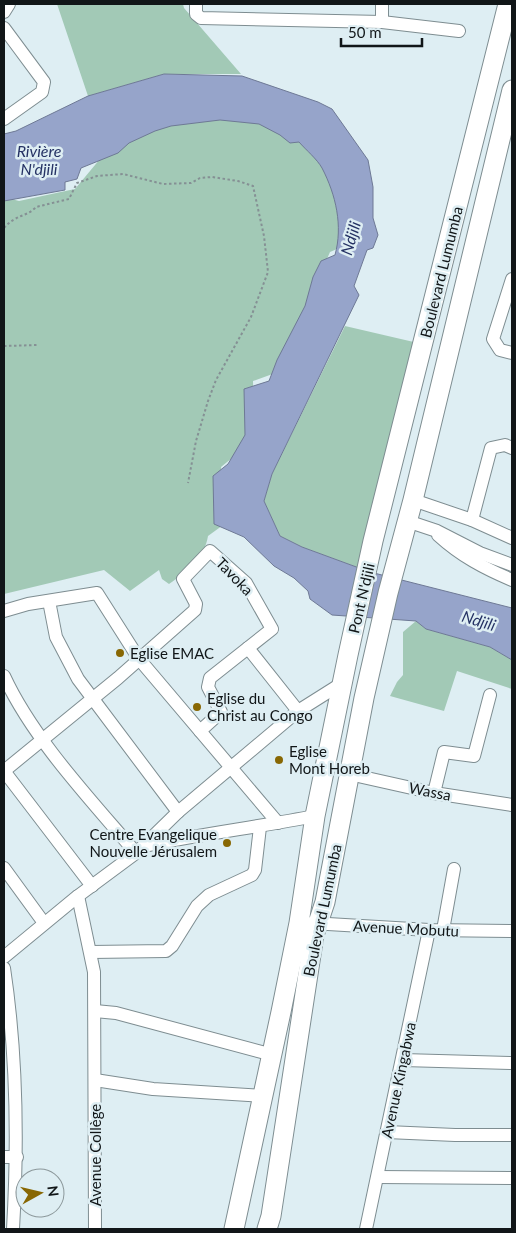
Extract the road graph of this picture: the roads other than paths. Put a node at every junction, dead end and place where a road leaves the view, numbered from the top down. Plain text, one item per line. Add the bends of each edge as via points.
1 (9, 4) edge
2 (196, 4) edge
3 (382, 4) edge
4 (508, 4) edge
5 (4, 12) edge
6 (382, 22) junction
7 (4, 28) edge
8 (459, 31) dead end
9 (512, 90) edge
10 (4, 119) edge
11 (512, 279) edge
12 (512, 353) edge
13 (512, 448) edge
14 (413, 500) junction
15 (472, 520) junction
16 (407, 521) junction
17 (431, 529) junction
18 (512, 538) edge
19 (373, 541) joint
20 (401, 545) joint
21 (512, 565) edge
22 (512, 580) edge
23 (388, 593) joint
24 (49, 601) junction
25 (4, 611) edge
26 (248, 648) junction
27 (348, 655) joint
28 (140, 659) junction
29 (4, 676) edge
30 (344, 682) junction
31 (490, 695) dead end
32 (92, 699) junction
33 (298, 710) junction
34 (200, 731) junction
35 (44, 739) junction
36 (229, 767) junction
37 (4, 771) edge
38 (349, 774) junction
39 (434, 793) junction
40 (512, 805) edge
41 (178, 812) junction
42 (315, 816) junction
43 (278, 823) junction
44 (260, 827) junction
45 (140, 849) junction
46 (4, 868) edge
47 (454, 869) dead end
48 (92, 886) junction
49 (78, 896) junction
50 (299, 923) junction
51 (318, 923) junction
52 (44, 924) junction
53 (428, 930) junction
54 (443, 930) junction
55 (512, 931) edge
56 (91, 952) junction
57 (4, 957) edge
58 (4, 968) edge
59 (95, 1011) junction
60 (273, 1055) junction
61 (403, 1060) junction
62 (512, 1063) edge
63 (95, 1080) junction
64 (264, 1096) junction
65 (387, 1132) junction
66 (512, 1135) edge
67 (4, 1157) edge
68 (17, 1157) junction
69 (378, 1177) junction
70 (512, 1178) edge
71 (13, 1229) edge
72 (95, 1229) edge
73 (234, 1229) edge
74 (267, 1229) edge
75 (366, 1229) edge

1 - 5 street
2 - 6 street via 196,14 202,18
3 - 6 street
4 - 19 highway, Boulevard Lumumba
6 - 8 street
7 - 10 street via 44,82 42,92
9 - 14 highway, Boulevard Lumumba
11 - 12 street via 494,339 500,350
13 - 15 street via 505,445 491,448
14 - 15 street
14 - 16 highway, Boulevard Lumumba
15 - 18 street
16 - 17 street
16 - 20 highway, Boulevard Lumumba
17 - 21 street
17 - 22 street via 462,556
19 - 27 highway, Pont N'djili
20 - 23 highway, Pont N'djili
23 - 38 highway, Boulevard Lumumba
24 - 25 street
24 - 28 street via 97,593
24 - 32 street via 56,638
26 - 28 street, Tavoka via 269,632 271,624 246,583 210,551 183,579 196,604 195,610
26 - 33 street
26 - 34 street, Tavoka via 207,682 221,712
27 - 30 highway, Boulevard Lumumba
28 - 32 street
28 - 34 street
29 - 35 street
30 - 33 street
30 - 42 highway, Boulevard Lumumba
31 - 39 street via 474,756 444,752
32 - 35 street
32 - 41 street
33 - 36 street
34 - 36 street
35 - 37 street
35 - 45 street via 86,794
36 - 41 street
36 - 43 street
37 - 48 street
38 - 39 street, Wassa
38 - 51 highway, Boulevard Lumumba via 325,902
39 - 40 street, Wassa
41 - 45 street
42 - 43 street
42 - 50 highway, Boulevard Lumumba
43 - 44 street
44 - 45 street via 202,834
44 - 56 street via 252,875 209,894 197,906 172,946 159,952
45 - 48 street
46 - 52 street
47 - 54 street
48 - 49 street
49 - 52 street
49 - 56 street, Avenue Collège
50 - 51 street, Avenue Mobutu
50 - 60 highway, Boulevard Lumumba
51 - 53 street, Avenue Mobutu
51 - 74 highway, Boulevard Lumumba
52 - 57 street
53 - 54 street, Avenue Mobutu
53 - 61 street, Avenue Kingabwa
54 - 55 street, Avenue Mobutu
56 - 59 street, Avenue Collège
58 - 68 street via 12,1022
59 - 60 street
59 - 63 street, Avenue Collège
60 - 64 highway, Boulevard Lumumba
61 - 62 street
61 - 65 street, Avenue Kingabwa
63 - 64 street via 153,1089
63 - 72 street, Avenue Collège
64 - 73 highway, Boulevard Lumumba
65 - 66 street
65 - 69 street, Avenue Kingabwa
67 - 68 street
68 - 71 street
69 - 70 street
69 - 75 street, Avenue Kingabwa

